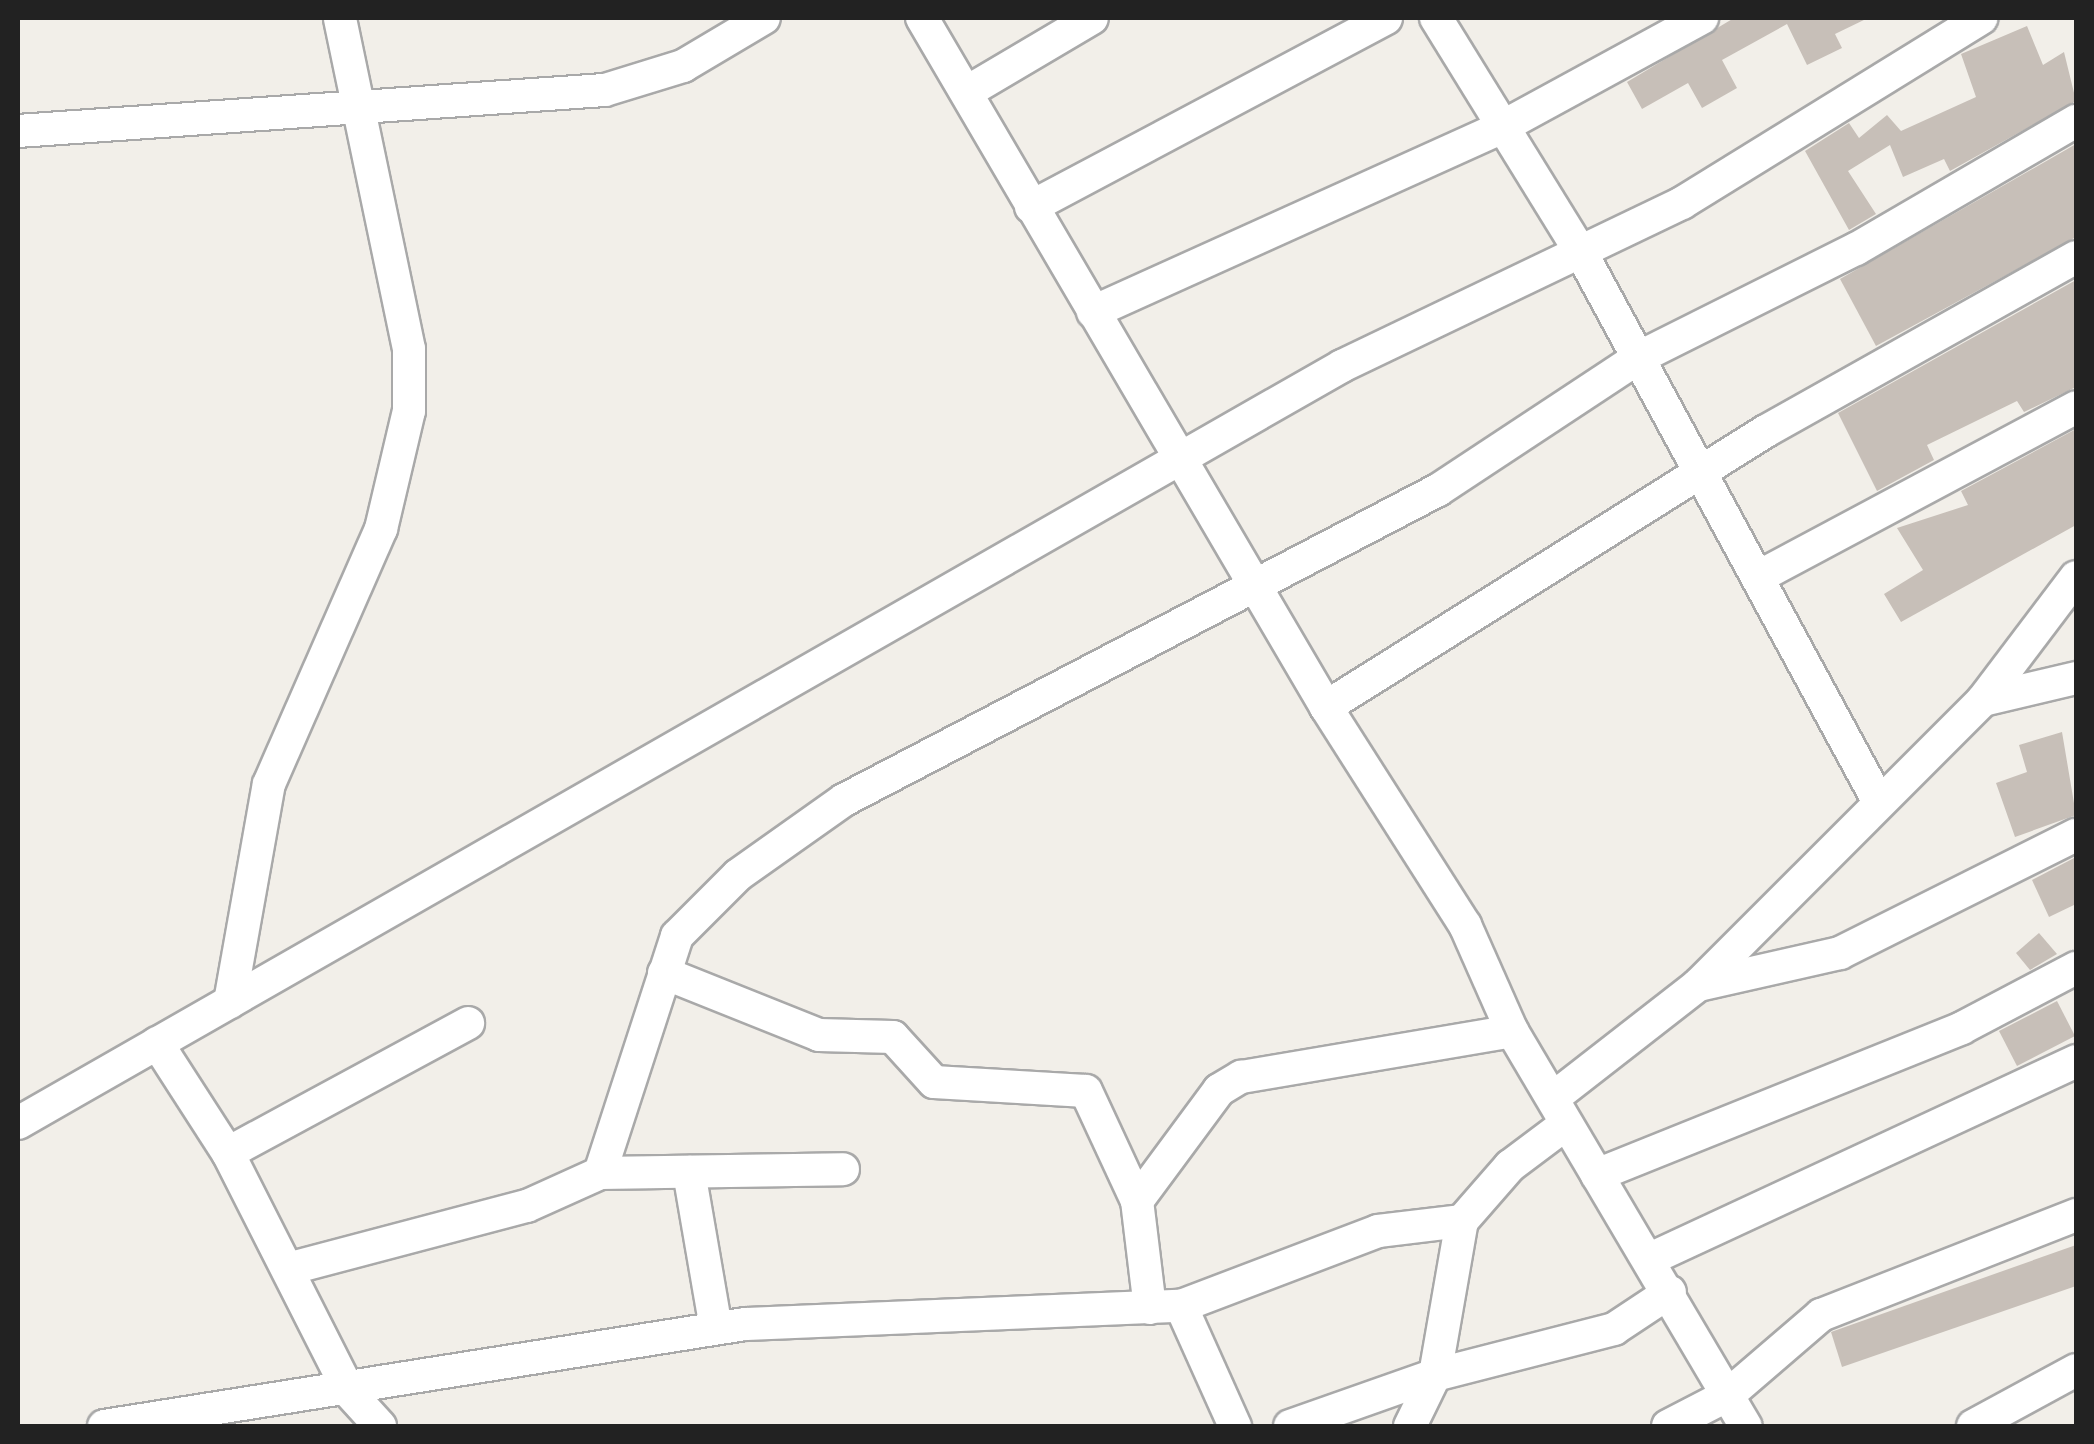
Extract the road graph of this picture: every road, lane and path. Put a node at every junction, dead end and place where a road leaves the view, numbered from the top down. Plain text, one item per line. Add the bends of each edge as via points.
1 (340, 18) edge
2 (764, 18) edge
3 (922, 18) edge
4 (1092, 18) edge
5 (1386, 18) edge
6 (1436, 18) edge
7 (1702, 18) edge
8 (1982, 18) edge
9 (967, 92) junction
10 (361, 114) junction
11 (2076, 121) edge
12 (1502, 126) junction
13 (18, 131) edge
14 (1031, 207) junction
15 (1583, 256) junction
16 (2076, 257) edge
17 (1093, 312) junction
18 (1640, 357) junction
19 (2076, 407) edge
20 (1182, 459) junction
21 (1706, 474) junction
22 (1760, 576) junction
23 (2076, 578) edge
24 (1258, 589) junction
25 (2076, 678) edge
26 (1983, 700) junction
27 (1326, 708) junction
28 (1879, 802) junction
29 (2076, 835) edge
30 (2076, 968) edge
31 (664, 973) junction
32 (1698, 985) junction
33 (230, 1002) junction
34 (468, 1023) dead end
35 (1512, 1030) junction
36 (157, 1043) junction
37 (2076, 1061) edge
38 (1559, 1111) junction
39 (18, 1122) edge
40 (228, 1154) junction
41 (843, 1169) dead end
42 (600, 1172) junction
43 (688, 1172) junction
44 (1597, 1176) junction
45 (1137, 1201) junction
46 (2076, 1215) edge
47 (1462, 1222) junction
48 (1650, 1258) junction
49 (288, 1269) junction
50 (1670, 1292) junction
51 (1165, 1307) junction
52 (716, 1328) junction
53 (2076, 1370) edge
54 (1435, 1374) junction
55 (348, 1392) junction
56 (1728, 1396) junction
57 (104, 1426) edge
58 (380, 1426) edge
59 (1236, 1426) edge
60 (1290, 1426) edge
61 (1410, 1426) edge
62 (1668, 1426) edge
63 (1746, 1426) edge
64 (1973, 1426) edge

1 - 10 street
2 - 10 street via 630,85
3 - 9 street
4 - 9 street
5 - 14 street
6 - 12 street
7 - 12 street
8 - 15 street
9 - 14 street
10 - 13 street
10 - 33 street via 409,348 409,411 381,529 269,784
11 - 18 street via 1856,249
12 - 15 street
12 - 17 street
14 - 17 street
15 - 18 street
15 - 20 street via 1342,366
16 - 21 street
17 - 20 street
18 - 21 street
18 - 24 street via 1524,441
19 - 22 street
20 - 24 street
20 - 33 street
21 - 22 street
21 - 27 street
22 - 28 street
23 - 26 street
24 - 27 street
24 - 31 street via 844,800 738,875 677,936
25 - 26 street
26 - 28 street
27 - 35 street via 1465,925
28 - 32 street
29 - 32 street via 1840,953
30 - 44 street via 1962,1028
31 - 42 street
31 - 45 street via 819,1035 893,1037 934,1082 1086,1091
32 - 38 street
33 - 36 street
34 - 40 street
35 - 38 street
35 - 45 street via 1241,1076 1219,1090
36 - 39 street
36 - 40 street
37 - 48 street
38 - 44 street
38 - 47 street
40 - 49 street
41 - 43 street
42 - 43 street
42 - 49 street via 527,1206
43 - 52 street
44 - 48 street
45 - 51 street
46 - 56 street via 1821,1316
47 - 51 street via 1378,1231
47 - 54 street
48 - 50 street
49 - 55 street
50 - 54 street via 1614,1329
50 - 56 street
51 - 52 street
51 - 59 street
52 - 55 street
53 - 64 street
54 - 60 street
54 - 61 street
55 - 57 street
55 - 58 street
56 - 62 street
56 - 63 street

